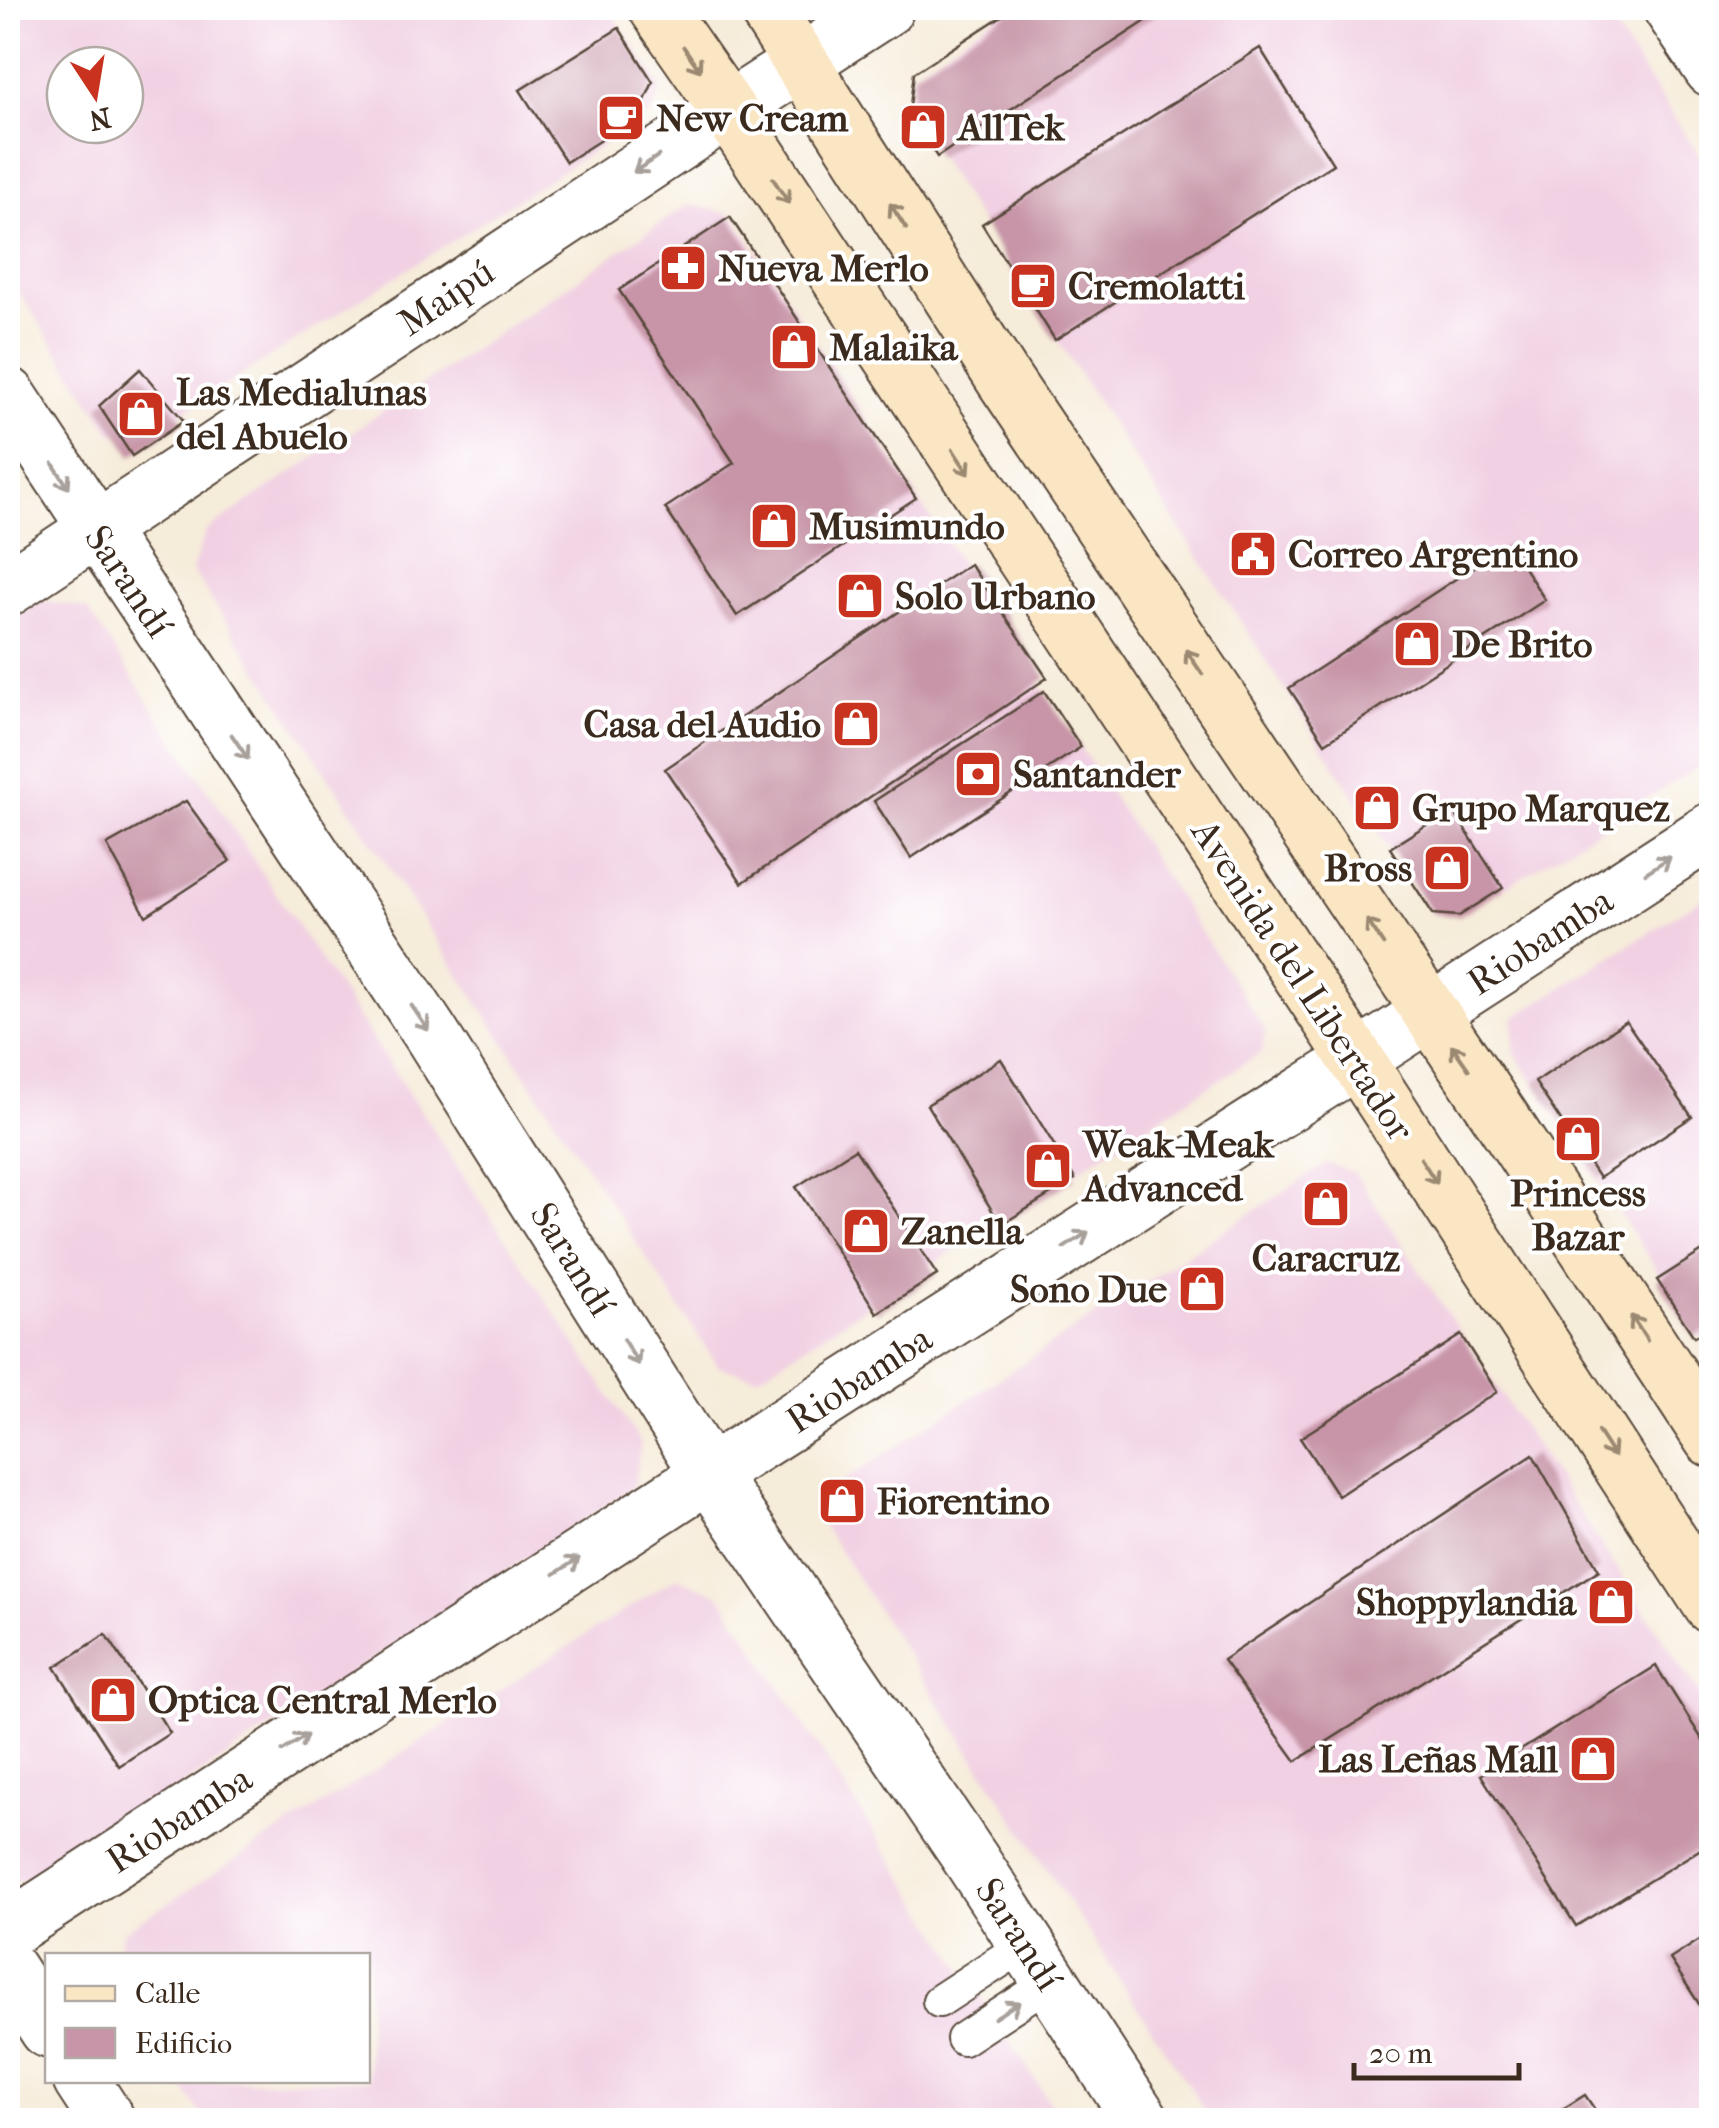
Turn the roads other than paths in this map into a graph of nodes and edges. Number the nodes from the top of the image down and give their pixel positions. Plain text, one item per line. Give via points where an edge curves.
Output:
1 (657, 8) edge
2 (766, 8) edge
3 (886, 8) edge
4 (1671, 8) edge
5 (801, 62) junction
6 (1712, 69) edge
7 (728, 110) junction
8 (8, 395) edge
9 (96, 530) junction
10 (8, 588) edge
11 (1712, 830) edge
12 (1429, 1013) junction
13 (1357, 1060) junction
14 (1712, 1439) edge
15 (709, 1474) junction
16 (1712, 1606) edge
17 (8, 1930) edge
18 (1038, 1963) junction
19 (8, 1969) edge
20 (939, 2001) dead end
21 (45, 2025) edge
22 (963, 2039) dead end
23 (82, 2083) edge
24 (107, 2120) edge
25 (1141, 2120) edge

1 -> 7 main road, Avenida del Libertador
2 - 5 main road
3 - 5 street, Maipú
4 - 6 street
5 - 7 street, Maipú
12 -> 5 main road via 1005,381
7 -> 9 street, Maipú
7 -> 13 main road, Avenida del Libertador
8 -> 9 street, Sarandí
9 - 10 street, Maipú
9 -> 15 street, Sarandí via 431,1034
12 -> 11 street, Riobamba
12 - 13 street, Riobamba
14 -> 12 main road
15 -> 13 street, Riobamba
13 -> 16 main road, Avenida del Libertador
17 -> 15 street, Riobamba
15 - 18 street, Sarandí
18 - 20 lane
22 -> 18 lane
18 - 25 street, Sarandí
19 - 21 street
23 - 24 street

